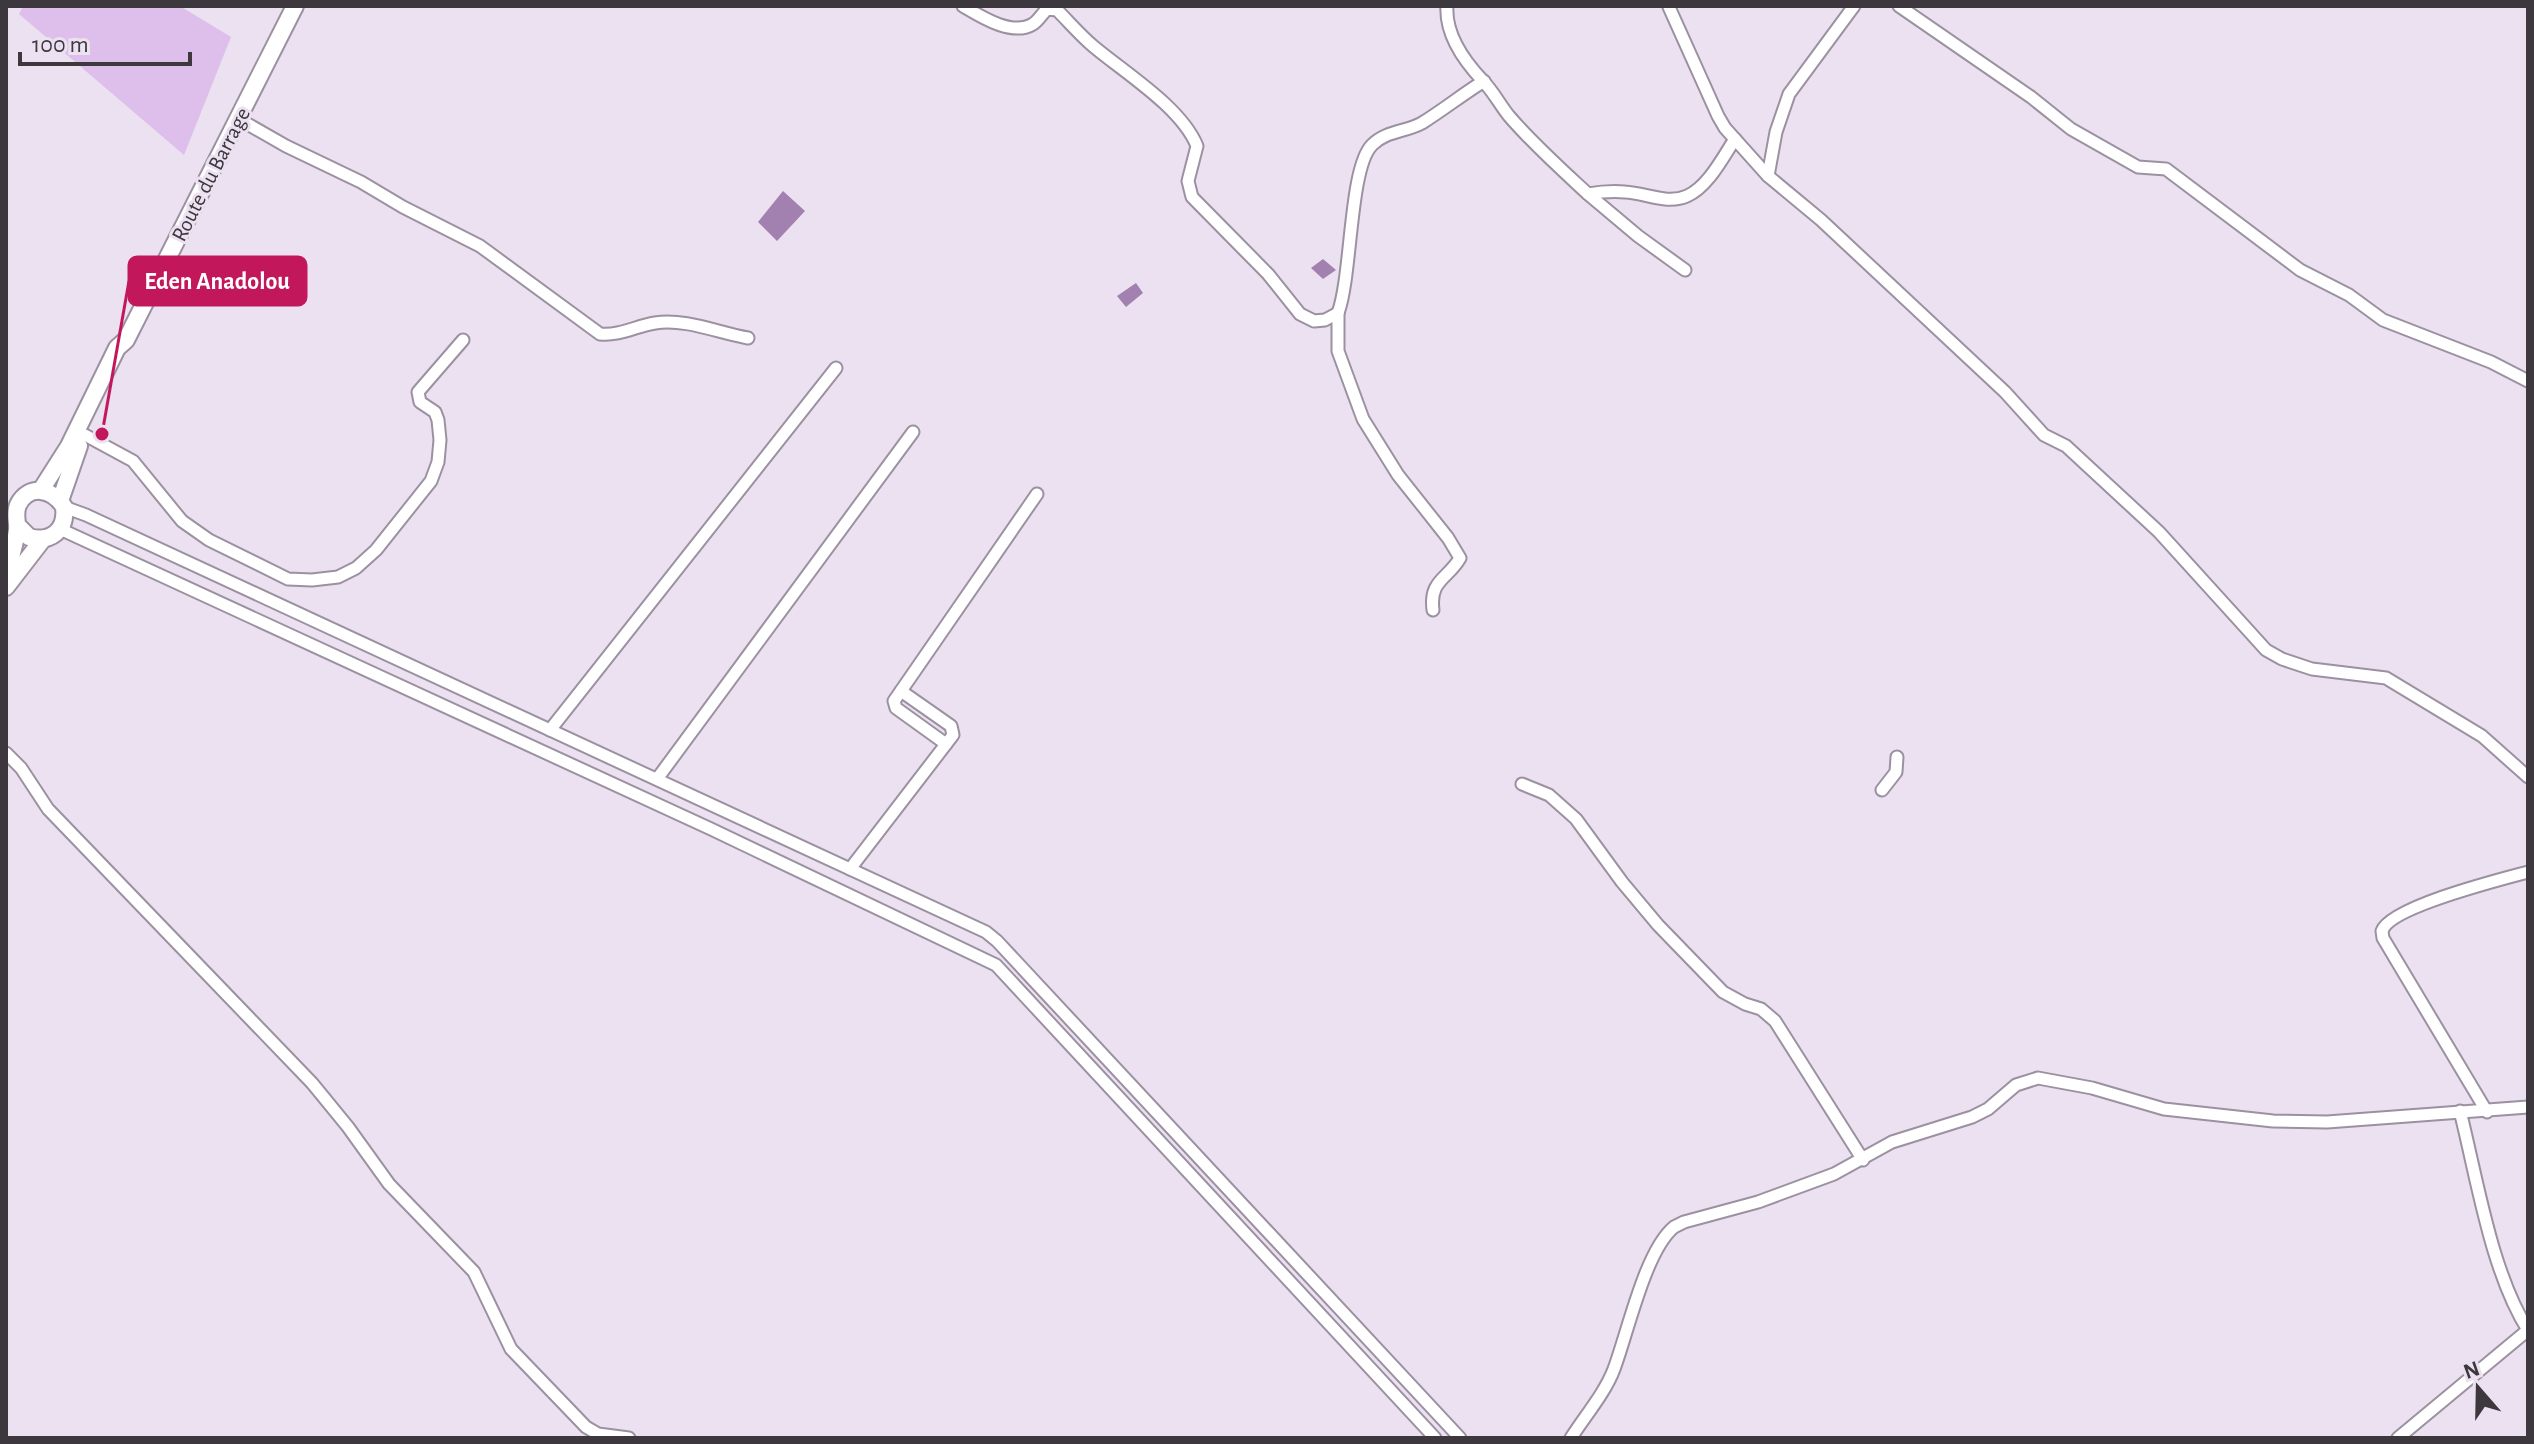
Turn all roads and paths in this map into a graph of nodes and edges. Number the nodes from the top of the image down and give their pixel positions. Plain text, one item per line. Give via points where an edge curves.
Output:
1 (295, 6) edge
2 (963, 6) edge
3 (1447, 6) edge
4 (1854, 6) edge
5 (1899, 6) edge
6 (1669, 7) edge
7 (1484, 81) junction
8 (237, 118) junction
9 (1735, 139) junction
10 (1768, 176) junction
11 (1588, 194) junction
12 (1685, 270) dead end
13 (1338, 313) junction
14 (748, 338) dead end
15 (463, 340) dead end
16 (125, 341) junction
17 (836, 368) dead end
18 (2528, 381) edge
19 (913, 432) dead end
20 (85, 435) junction
21 (41, 490) junction
22 (1037, 494) dead end
23 (62, 504) junction
24 (18, 526) junction
25 (60, 529) junction
26 (43, 539) junction
27 (6, 575) edge
28 (6, 587) edge
29 (1433, 610) dead end
30 (901, 691) junction
31 (550, 730) junction
32 (946, 744) junction
33 (6, 753) edge
34 (1897, 757) dead end
35 (2528, 777) edge
36 (657, 779) junction
37 (1522, 784) dead end
38 (1882, 790) dead end
39 (850, 869) junction
40 (2528, 872) edge
41 (2528, 1107) edge
42 (2460, 1111) junction
43 (2487, 1112) junction
44 (1863, 1160) junction
45 (2528, 1330) edge
46 (629, 1438) edge
47 (1435, 1438) edge
48 (1460, 1438) edge
49 (1571, 1438) edge
50 (2398, 1438) edge

1 - 8 main road, Route du Barrage
2 - 13 street via 1018,28 1033,24 1047,9 1057,10 1186,126 1197,146 1188,181 1192,197 1300,314 1314,321
3 - 7 street via 1452,37
4 - 10 street via 1789,94
5 - 18 street via 2071,129 2138,167 2166,169 2300,270 2383,320
6 - 9 street via 1718,116
7 - 11 street via 1529,138
7 - 13 street via 1424,122 1384,136 1368,149
8 - 14 street via 480,246 600,334 657,322
8 - 16 main road, Route du Barrage
9 - 10 street
9 - 11 street via 1689,196
10 - 35 street via 2005,392 2044,435 2066,446 2159,532 2271,655 2312,669 2386,678 2482,736
11 - 12 street
13 - 29 street via 1338,351 1363,419 1460,558 1435,587
15 - 20 street via 418,392 420,402 438,420 438,462 431,481 376,550 338,577 288,579 209,540 182,521 133,461
16 - 20 main road, Route du Barrage via 123,357
16 - 21 main road, Route du Barrage
17 - 31 street
19 - 36 street
20 - 23 main road, Route du Barrage via 66,477
21 - 23 main road
21 - 24 main road, Route du Barrage via 19,503
22 - 30 street
23 - 25 main road, Route du Barrage
23 - 31 street
24 - 26 main road via 29,537
24 - 27 main road, Route du Barrage
25 - 26 main road
25 - 47 street via 996,965
26 - 28 main road
30 - 32 street via 896,708
30 - 32 street via 951,726 953,735
31 - 36 street
32 - 39 street
33 - 46 street via 48,809 312,1083 389,1184 474,1272 511,1349 586,1427
34 - 38 street via 1896,772
36 - 39 street
37 - 44 street via 1549,795 1576,819 1658,925 1723,992 1775,1021
39 - 48 street via 997,941
40 - 43 street via 2418,906 2388,921 2382,931
41 - 43 street
42 - 43 street
42 - 44 street via 2327,1122 2260,1120 2164,1109 2038,1078 2016,1085 1972,1117 1892,1142
42 - 45 street via 2501,1275
44 - 49 street via 1771,1198 1684,1222 1665,1235 1613,1372
45 - 50 street

